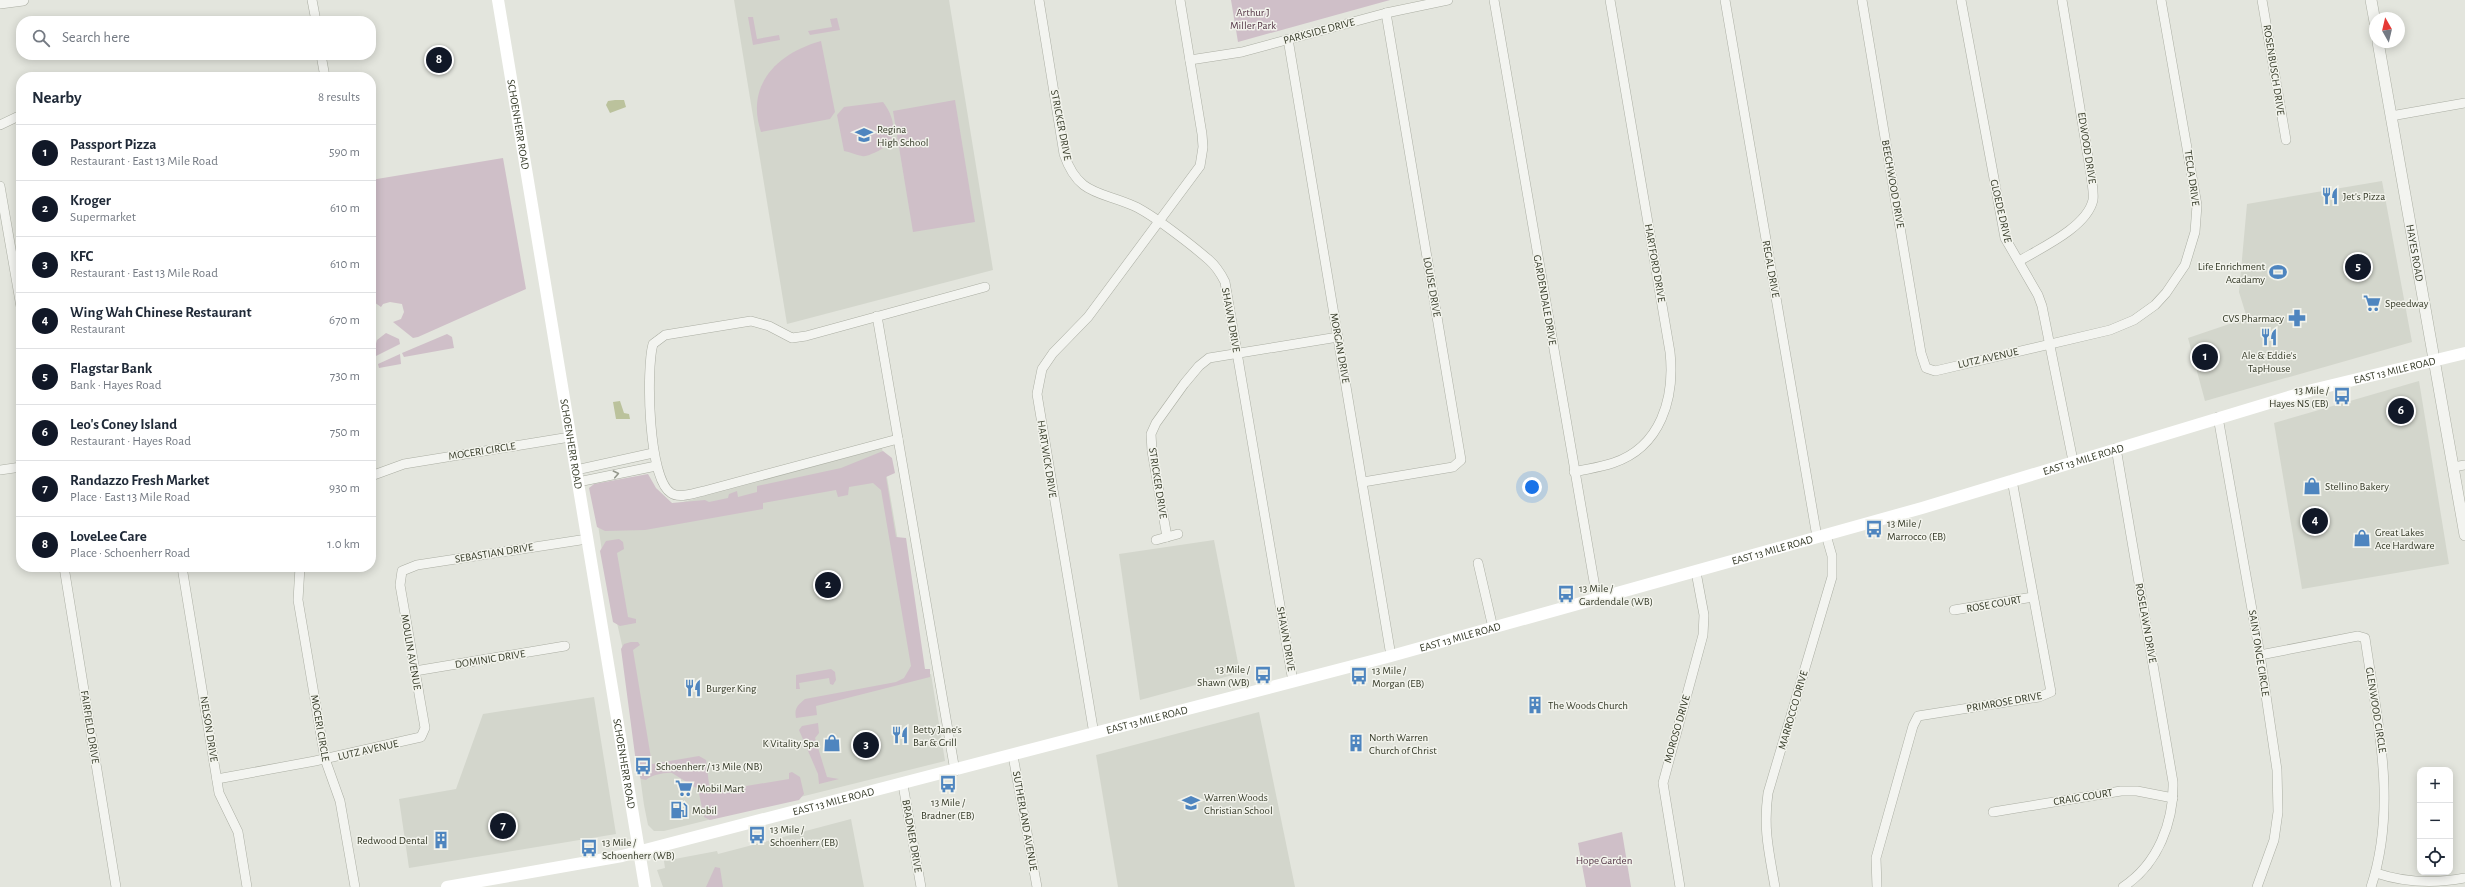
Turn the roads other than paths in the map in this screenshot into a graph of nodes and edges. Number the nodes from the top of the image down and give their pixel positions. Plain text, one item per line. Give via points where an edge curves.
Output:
1 (23, 0) edge
2 (312, 0) edge
3 (498, 0) edge
4 (1039, 0) edge
5 (1180, 0) edge
6 (1448, 0) edge
7 (1494, 0) edge
8 (1610, 0) edge
9 (1726, 0) edge
10 (1862, 0) edge
11 (1961, 0) edge
12 (2062, 0) edge
13 (2161, 0) edge
14 (2262, 0) edge
15 (2371, 0) edge
16 (0, 4) edge
17 (2373, 12) edge
18 (1386, 13) junction
19 (315, 16) edge
20 (1288, 39) junction
21 (2379, 48) edge
22 (323, 60) edge
23 (1190, 60) junction
24 (324, 72) edge
25 (2465, 103) edge
26 (2391, 116) junction
27 (16, 117) edge
28 (0, 125) edge
29 (2286, 140) dead end
30 (0, 186) edge
31 (1158, 222) junction
32 (2020, 261) junction
33 (16, 278) edge
34 (985, 287) dead end
35 (877, 316) junction
36 (1338, 337) junction
37 (2050, 343) junction
38 (1237, 353) junction
39 (2465, 353) edge
40 (2434, 359) junction
41 (1926, 368) joint
42 (2218, 417) junction
43 (570, 437) junction
44 (898, 439) junction
45 (2116, 448) junction
46 (654, 453) junction
47 (2073, 461) junction
48 (2465, 465) edge
49 (656, 466) junction
50 (2453, 467) junction
51 (16, 468) edge
52 (0, 470) edge
53 (576, 470) junction
54 (1574, 472) junction
55 (376, 474) edge
56 (2012, 480) junction
57 (578, 482) junction
58 (1363, 482) junction
59 (1178, 534) dead end
60 (2465, 535) edge
61 (1822, 536) junction
62 (1167, 537) junction
63 (586, 539) junction
64 (1156, 540) dead end
65 (1478, 563) dead end
66 (402, 571) joint
67 (65, 572) edge
68 (183, 572) edge
69 (300, 572) edge
70 (1696, 572) junction
71 (2033, 597) junction
72 (1597, 599) junction
73 (1954, 610) dead end
74 (1494, 628) junction
75 (565, 646) dead end
76 (2260, 655) junction
77 (1392, 656) junction
78 (415, 671) junction
79 (1293, 682) junction
80 (423, 734) joint
81 (1094, 734) junction
82 (1013, 756) junction
83 (324, 759) junction
84 (955, 771) junction
85 (217, 779) junction
86 (903, 785) junction
87 (2173, 798) junction
88 (1994, 812) dead end
89 (638, 852) junction
90 (2376, 873) junction
91 (2465, 878) edge
92 (116, 887) edge
93 (247, 887) edge
94 (355, 887) edge
95 (447, 887) edge
96 (644, 887) edge
97 (921, 887) edge
98 (1037, 887) edge
99 (1680, 887) edge
100 (1775, 887) edge
101 (1877, 887) edge
102 (2123, 887) edge
103 (2257, 887) edge
104 (2371, 887) edge

1 - 16 street
2 - 19 street
3 - 43 main road, SCHOENHERR ROAD
4 - 31 street, STRICKER DRIVE via 1066,161 1076,177 1095,193 1136,206
5 - 23 street
6 - 18 street, PARKSIDE DRIVE
7 - 54 street, GARDENDALE DRIVE
8 - 54 street, HARTFORD DRIVE via 1670,352 1672,377 1668,405 1663,417 1642,445 1613,463
9 - 61 street, REGAL DRIVE
10 - 41 street, BEECHWOOD DRIVE
11 - 32 street, GLOEDE DRIVE via 1999,214 2005,238
12 - 32 street, EDWOOD DRIVE via 2092,175 2093,200 2085,216 2076,225
13 - 37 street, TECLA DRIVE via 2195,187 2196,219 2190,254 2166,293 2155,305 2134,320 2110,330
14 - 29 street, ROSENBUSCH DRIVE
15 - 17 street
18 - 20 street, PARKSIDE DRIVE
18 - 58 street, LOUISE DRIVE via 1461,460 1453,467
20 - 23 street, PARKSIDE DRIVE via 1242,52
20 - 36 street, MORGAN DRIVE
21 - 26 street, HAYES ROAD
22 - 24 street
23 - 31 street via 1202,134 1202,157 1200,166
25 - 26 street
26 - 40 street, HAYES ROAD
27 - 28 street
30 - 33 street
31 - 38 street, SHAWN DRIVE via 1209,260 1220,272
31 - 81 street, HARTWICK DRIVE via 1088,317 1053,353 1042,369 1038,387 1040,420
32 - 37 street, GLOEDE DRIVE via 2038,294
34 - 35 street
35 - 44 street
35 - 46 street via 792,338 769,326 751,321 665,335 658,339 653,344 650,354 649,370
36 - 38 street, STRICKER DRIVE
36 - 58 street, MORGAN DRIVE
37 - 41 street, LUTZ AVENUE via 1942,370 1930,371
37 - 47 street, GLOEDE DRIVE
38 - 62 street, STRICKER DRIVE via 1210,358 1199,366 1165,409 1151,434
38 - 79 street, SHAWN DRIVE
39 - 40 main road, EAST 13 MILE ROAD
40 - 42 main road, EAST 13 MILE ROAD via 2338,382
40 - 50 street, HAYES ROAD
42 - 45 main road, EAST 13 MILE ROAD
42 - 76 street, SAINT ONGE CIRCLE
43 - 53 main road, SCHOENHERR ROAD
43 - 55 street, MOCERI CIRCLE via 404,464
44 - 49 street via 678,496 671,494 663,486
44 - 84 street
45 - 47 main road, EAST 13 MILE ROAD
45 - 87 street, ROSELAWN DRIVE via 2173,782
46 - 49 street
46 - 53 street
47 - 56 main road, EAST 13 MILE ROAD
48 - 50 street
57 -> 49 street
50 - 60 street, HAYES ROAD
51 - 52 street
53 - 57 main road, SCHOENHERR ROAD
54 - 72 street, GARDENDALE DRIVE
56 - 61 main road, EAST 13 MILE ROAD
56 - 71 street, PRIMROSE DRIVE
57 - 63 main road, SCHOENHERR ROAD
58 - 77 street, MORGAN DRIVE
59 - 62 street
61 - 70 main road, EAST 13 MILE ROAD
61 - 100 street, MARROCCO DRIVE via 1832,556 1832,577 1768,793 1765,833
62 - 64 street
63 - 66 street, SEBASTIAN DRIVE via 417,565
63 - 89 main road, SCHOENHERR ROAD
65 - 74 street
66 - 78 street, MOULIN AVENUE via 399,580
67 - 92 street, FAIRFIELD DRIVE
68 - 85 street, NELSON DRIVE
69 - 83 street, MOCERI CIRCLE via 298,600
70 - 72 main road, EAST 13 MILE ROAD
70 - 99 street, MOROSO DRIVE via 1704,615 1703,635 1663,783
71 - 73 street, ROSE COURT
71 - 101 street, PRIMROSE DRIVE via 2051,692 2039,697 1918,716 1876,858
72 - 74 main road, EAST 13 MILE ROAD
74 - 77 main road, EAST 13 MILE ROAD
75 - 78 street, DOMINIC DRIVE
76 - 90 street, GLENWOOD CIRCLE via 2358,636 2365,638 2382,740 2386,786
76 - 103 street, SAINT ONGE CIRCLE via 2279,794 2274,840
77 - 79 main road, EAST 13 MILE ROAD
78 - 80 street, MOULIN AVENUE
79 - 81 main road, EAST 13 MILE ROAD
80 - 83 street, LUTZ AVENUE via 417,739
81 - 82 main road, EAST 13 MILE ROAD
82 - 84 main road, EAST 13 MILE ROAD
82 - 98 street, SUTHERLAND AVENUE
83 - 85 street, LUTZ AVENUE
83 - 94 street, MOCERI CIRCLE via 340,801
84 - 86 main road, EAST 13 MILE ROAD
85 - 93 street, NELSON DRIVE via 221,799 238,832
86 - 89 main road, EAST 13 MILE ROAD
86 - 97 street, BRADNER DRIVE
87 - 88 street, CRAIG COURT via 2137,791 2121,791
87 - 102 street, ROSELAWN DRIVE via 2166,833 2159,847 2137,875
89 - 95 main road, EAST 13 MILE ROAD
89 - 96 main road, SCHOENHERR ROAD
90 - 91 street via 2419,882
90 - 104 street, GLENWOOD CIRCLE

